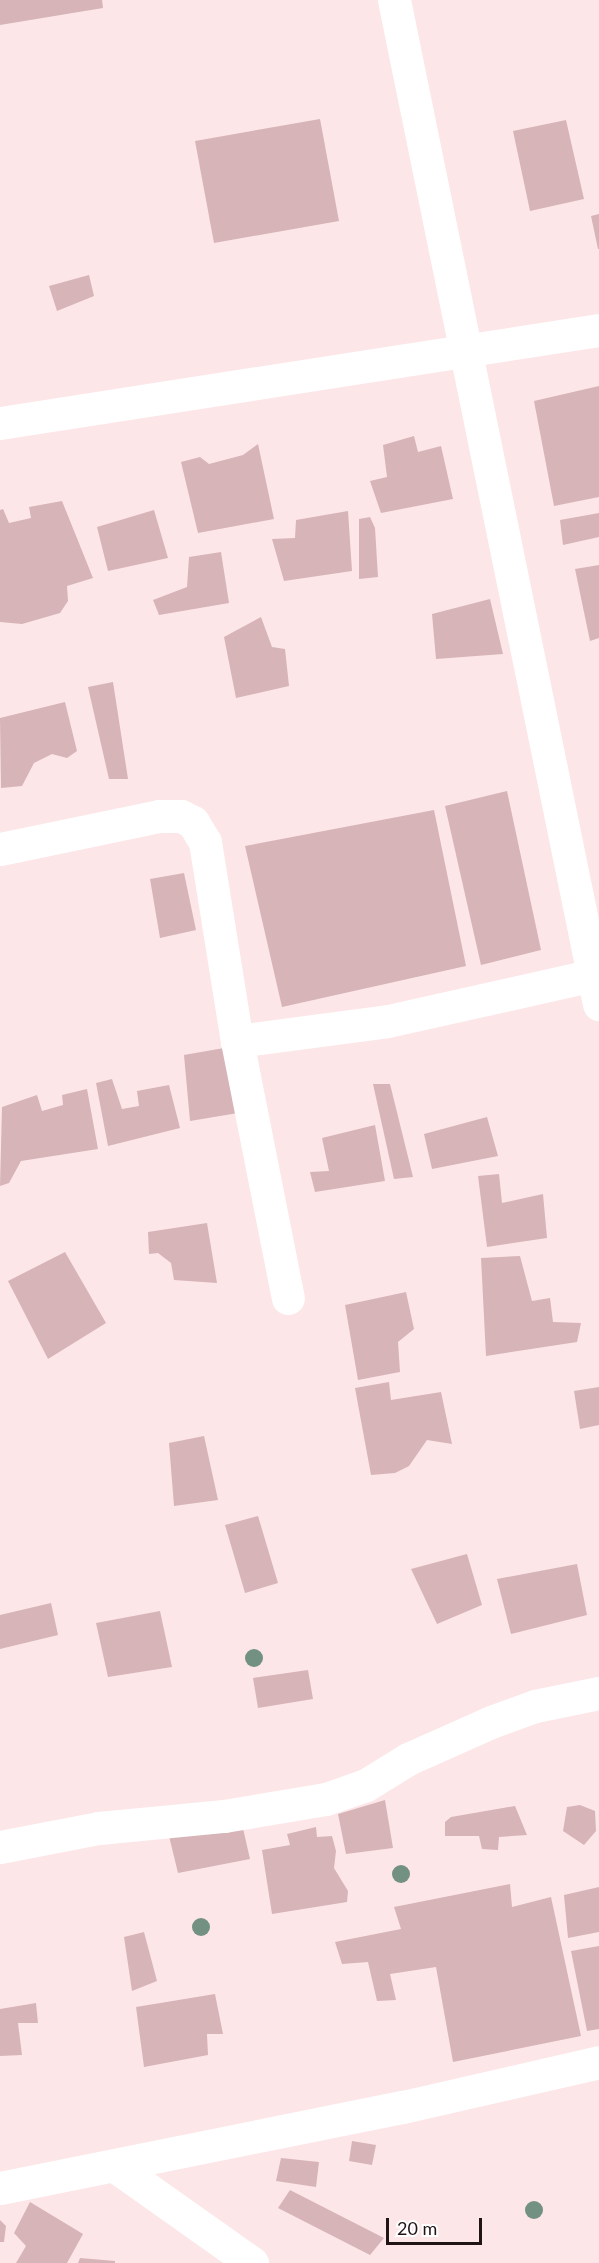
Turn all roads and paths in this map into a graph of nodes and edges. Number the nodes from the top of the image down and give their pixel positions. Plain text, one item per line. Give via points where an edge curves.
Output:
1 (394, 0) edge
2 (599, 330) edge
3 (466, 354) junction
4 (0, 423) edge
5 (0, 849) edge
6 (597, 984) edge
7 (237, 1041) junction
8 (288, 1298) dead end
9 (599, 1693) edge
10 (0, 1847) edge
11 (599, 2062) edge
12 (115, 2166) junction
13 (0, 2188) edge
14 (252, 2263) edge

1 - 3 street
2 - 3 street
3 - 4 street
3 - 6 street
5 - 7 street via 159,816 181,816 193,822 205,842
6 - 7 street via 388,1021
7 - 8 street
9 - 10 street via 535,1706 491,1722 408,1759 366,1785 327,1799 234,1815 99,1828
11 - 12 street
12 - 13 street
12 - 14 street

